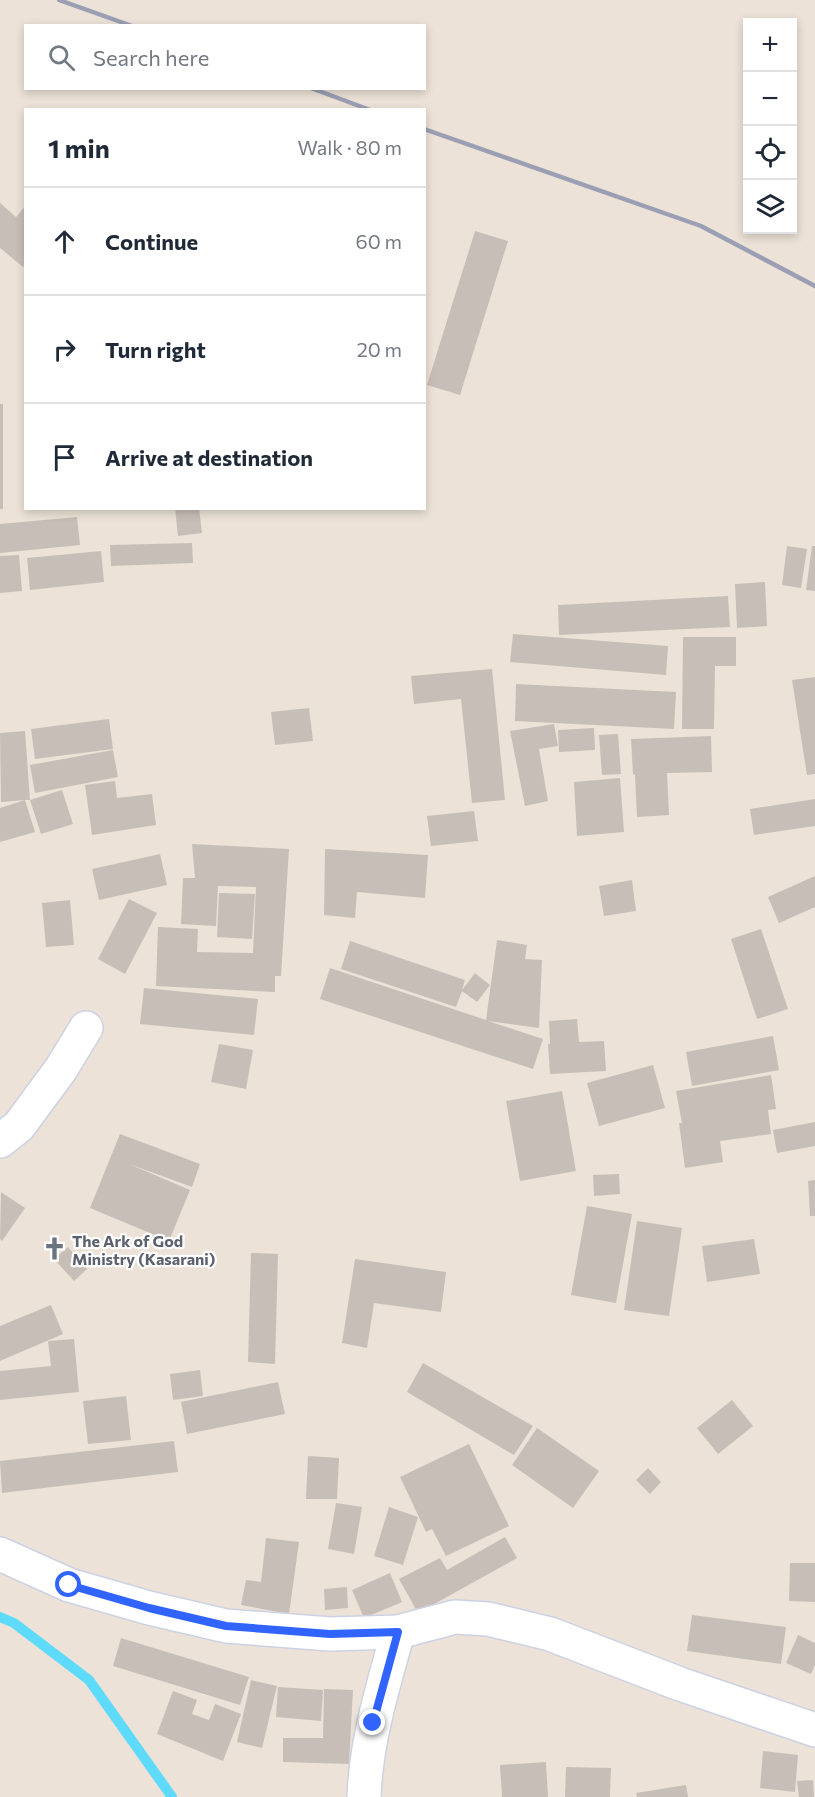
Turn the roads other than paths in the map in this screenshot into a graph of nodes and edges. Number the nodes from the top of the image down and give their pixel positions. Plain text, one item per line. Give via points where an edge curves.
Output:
1 (86, 1028) dead end
2 (0, 1142) edge
3 (0, 1554) edge
4 (398, 1632) junction
5 (815, 1730) edge
6 (364, 1797) edge

1 - 2 street via 19,1126
3 - 4 street via 69,1585 226,1626 330,1634
4 - 5 street via 455,1617 488,1619 550,1634
4 - 6 street via 373,1723

